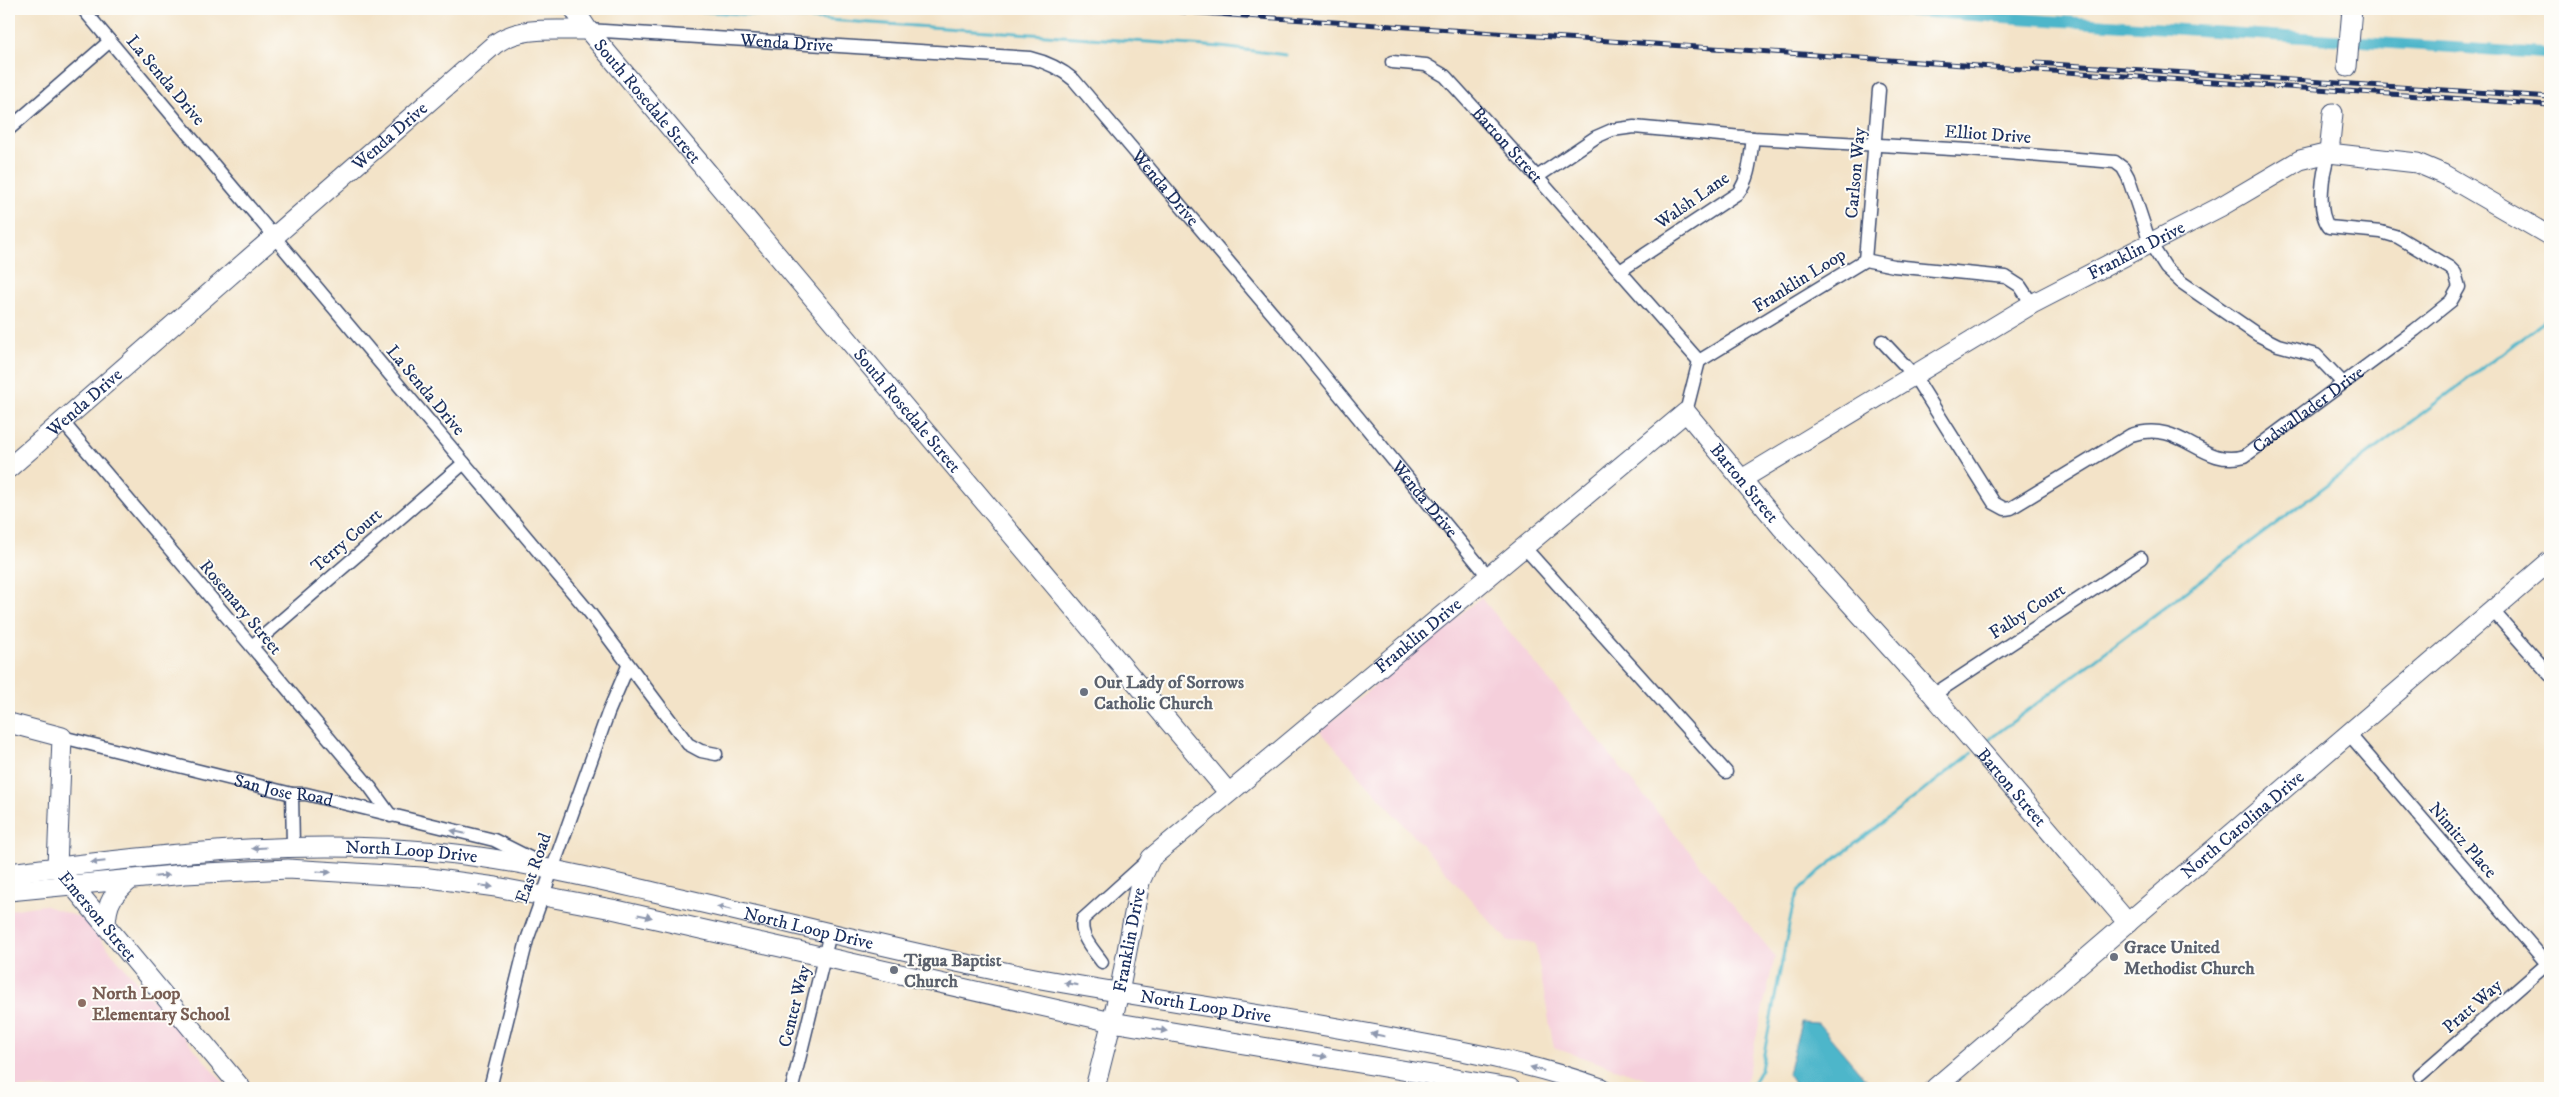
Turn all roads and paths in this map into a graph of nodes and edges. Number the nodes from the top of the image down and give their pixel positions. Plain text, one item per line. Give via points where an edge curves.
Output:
1 (83, 9) edge
2 (574, 9) edge
3 (2352, 9) edge
4 (588, 30) junction
5 (110, 41) junction
6 (2348, 60) dead end
7 (1392, 62) dead end
8 (1879, 90) dead end
9 (2333, 112) dead end
10 (9, 129) edge
11 (1753, 138) junction
12 (1875, 144) junction
13 (2329, 153) junction
14 (1538, 177) junction
15 (274, 236) junction
16 (2550, 236) edge
17 (2150, 243) junction
18 (1865, 260) junction
19 (1620, 271) junction
20 (2032, 304) junction
21 (1882, 341) dead end
22 (1699, 361) junction
23 (1913, 374) junction
24 (2343, 383) junction
25 (1686, 412) junction
26 (62, 421) junction
27 (464, 462) junction
28 (9, 468) edge
29 (1742, 479) junction
30 (1524, 546) junction
31 (2141, 558) dead end
32 (2550, 561) edge
33 (1488, 576) junction
34 (2493, 611) junction
35 (252, 646) junction
36 (628, 666) junction
37 (2550, 675) edge
38 (1933, 695) junction
39 (9, 723) edge
40 (2349, 734) junction
41 (62, 737) junction
42 (716, 754) dead end
43 (1726, 772) dead end
44 (1228, 792) junction
45 (292, 794) junction
46 (391, 816) junction
47 (293, 846) junction
48 (1151, 858) junction
49 (56, 867) junction
50 (552, 869) junction
51 (9, 873) edge
52 (131, 879) junction
53 (73, 884) junction
54 (9, 891) edge
55 (541, 897) junction
56 (2128, 923) junction
57 (106, 925) junction
58 (830, 933) junction
59 (823, 958) junction
60 (1102, 962) dead end
61 (2549, 966) edge
62 (1119, 993) junction
63 (1112, 1022) junction
64 (2420, 1075) dead end
65 (1590, 1086) edge
66 (241, 1088) edge
67 (490, 1088) edge
68 (792, 1088) edge
69 (1095, 1088) edge
70 (1510, 1088) edge
71 (1935, 1088) edge

1 - 5 street, La Senda Drive
2 - 4 street, South Rosedale Street
3 - 6 street
4 - 15 street, Wenda Drive via 521,31 507,35
4 - 33 street, Wenda Drive via 1030,58 1060,68 1080,87 1287,332
4 - 44 street, South Rosedale Street
5 - 10 street
5 - 15 street, La Senda Drive
7 - 14 street, Barton Street via 1426,65 1446,76
8 - 12 street, Carlson Way
9 - 13 street, Cadwallader Drive
11 - 12 street, Elliot Drive
11 - 14 street, Elliot Drive via 1624,128 1596,137
11 - 19 street, Walsh Lane via 1749,172 1738,193
12 - 17 street, Elliot Drive via 2115,162 2128,177
12 - 18 street, Carlson Way
13 - 16 street, Franklin Drive via 2417,163 2443,174
13 - 17 street, Franklin Drive via 2300,160
13 - 24 street, Cadwallader Drive via 2324,166 2322,203 2322,215 2329,227 2382,232 2398,237 2450,268 2459,287 2451,301
14 - 19 street, Barton Street
15 - 26 street, Wenda Drive
15 - 27 street, La Senda Drive
17 - 20 street, Franklin Drive
17 - 24 street, Elliot Drive via 2166,268 2181,282 2258,335 2278,345 2316,354
18 - 20 street, Franklin Loop via 2006,277 2020,286
18 - 22 street, Franklin Loop
19 - 22 street, Barton Street
20 - 23 street, Franklin Drive
21 - 23 street, Cadwallader Drive
22 - 25 street
23 - 24 street, Cadwallader Drive via 1994,503 2005,509 2131,435 2142,432 2154,430 2173,435 2220,458 2245,456
23 - 29 street, Franklin Drive
25 - 29 street, Barton Street
25 - 30 street, Franklin Drive
26 - 28 street, Wenda Drive
26 - 35 street, Rosemary Street
27 - 35 street, Terry Court
27 - 36 street, La Senda Drive via 596,620
29 - 38 street, Barton Street
30 - 33 street, Franklin Drive
30 - 43 street
31 - 38 street, Falby Court
32 - 34 street, North Carolina Drive
33 - 44 street, Franklin Drive
34 - 37 street
34 - 40 street, North Carolina Drive
35 - 46 street, Rosemary Street
36 - 42 street, La Senda Drive via 691,746
36 - 50 street, East Road
38 - 56 street, Barton Street
39 - 41 street, San Jose Road
40 - 56 street, North Carolina Drive
40 - 61 street, Nimitz Place
41 - 45 street, San Jose Road
41 - 49 street, Emerson Street
44 - 48 street, Franklin Drive
45 - 46 street, San Jose Road via 306,794
45 - 47 street
50 -> 46 street, San Jose Road via 494,840
47 -> 49 street, North Loop Drive via 201,851
47 - 50 street, North Loop Drive via 441,852
48 - 60 street, Franklin Drive via 1083,919 1085,938
48 - 62 street, Franklin Drive via 1140,882
49 - 51 street, North Loop Drive
49 - 53 street, Emerson Street
50 - 55 street, East Road
58 -> 50 street, North Loop Drive
52 - 53 street, North Loop Drive
52 -> 55 street, North Loop Drive via 288,870 422,877
52 - 57 street via 112,895 106,910
53 - 54 street, North Loop Drive
53 - 57 street, Emerson Street
55 -> 59 street, North Loop Drive via 622,911
55 - 67 street, East Road
56 - 71 street, North Carolina Drive
57 - 66 street, Emerson Street
58 - 59 street, Center Way
62 -> 58 street, North Loop Drive via 1014,974
59 - 63 street, North Loop Drive
59 - 68 street, Center Way
61 - 64 street, Pratt Way
62 - 63 street, Franklin Drive
65 -> 62 street, North Loop Drive via 1511,1062 1388,1037
63 - 69 street, Franklin Drive
63 -> 70 street, North Loop Drive

